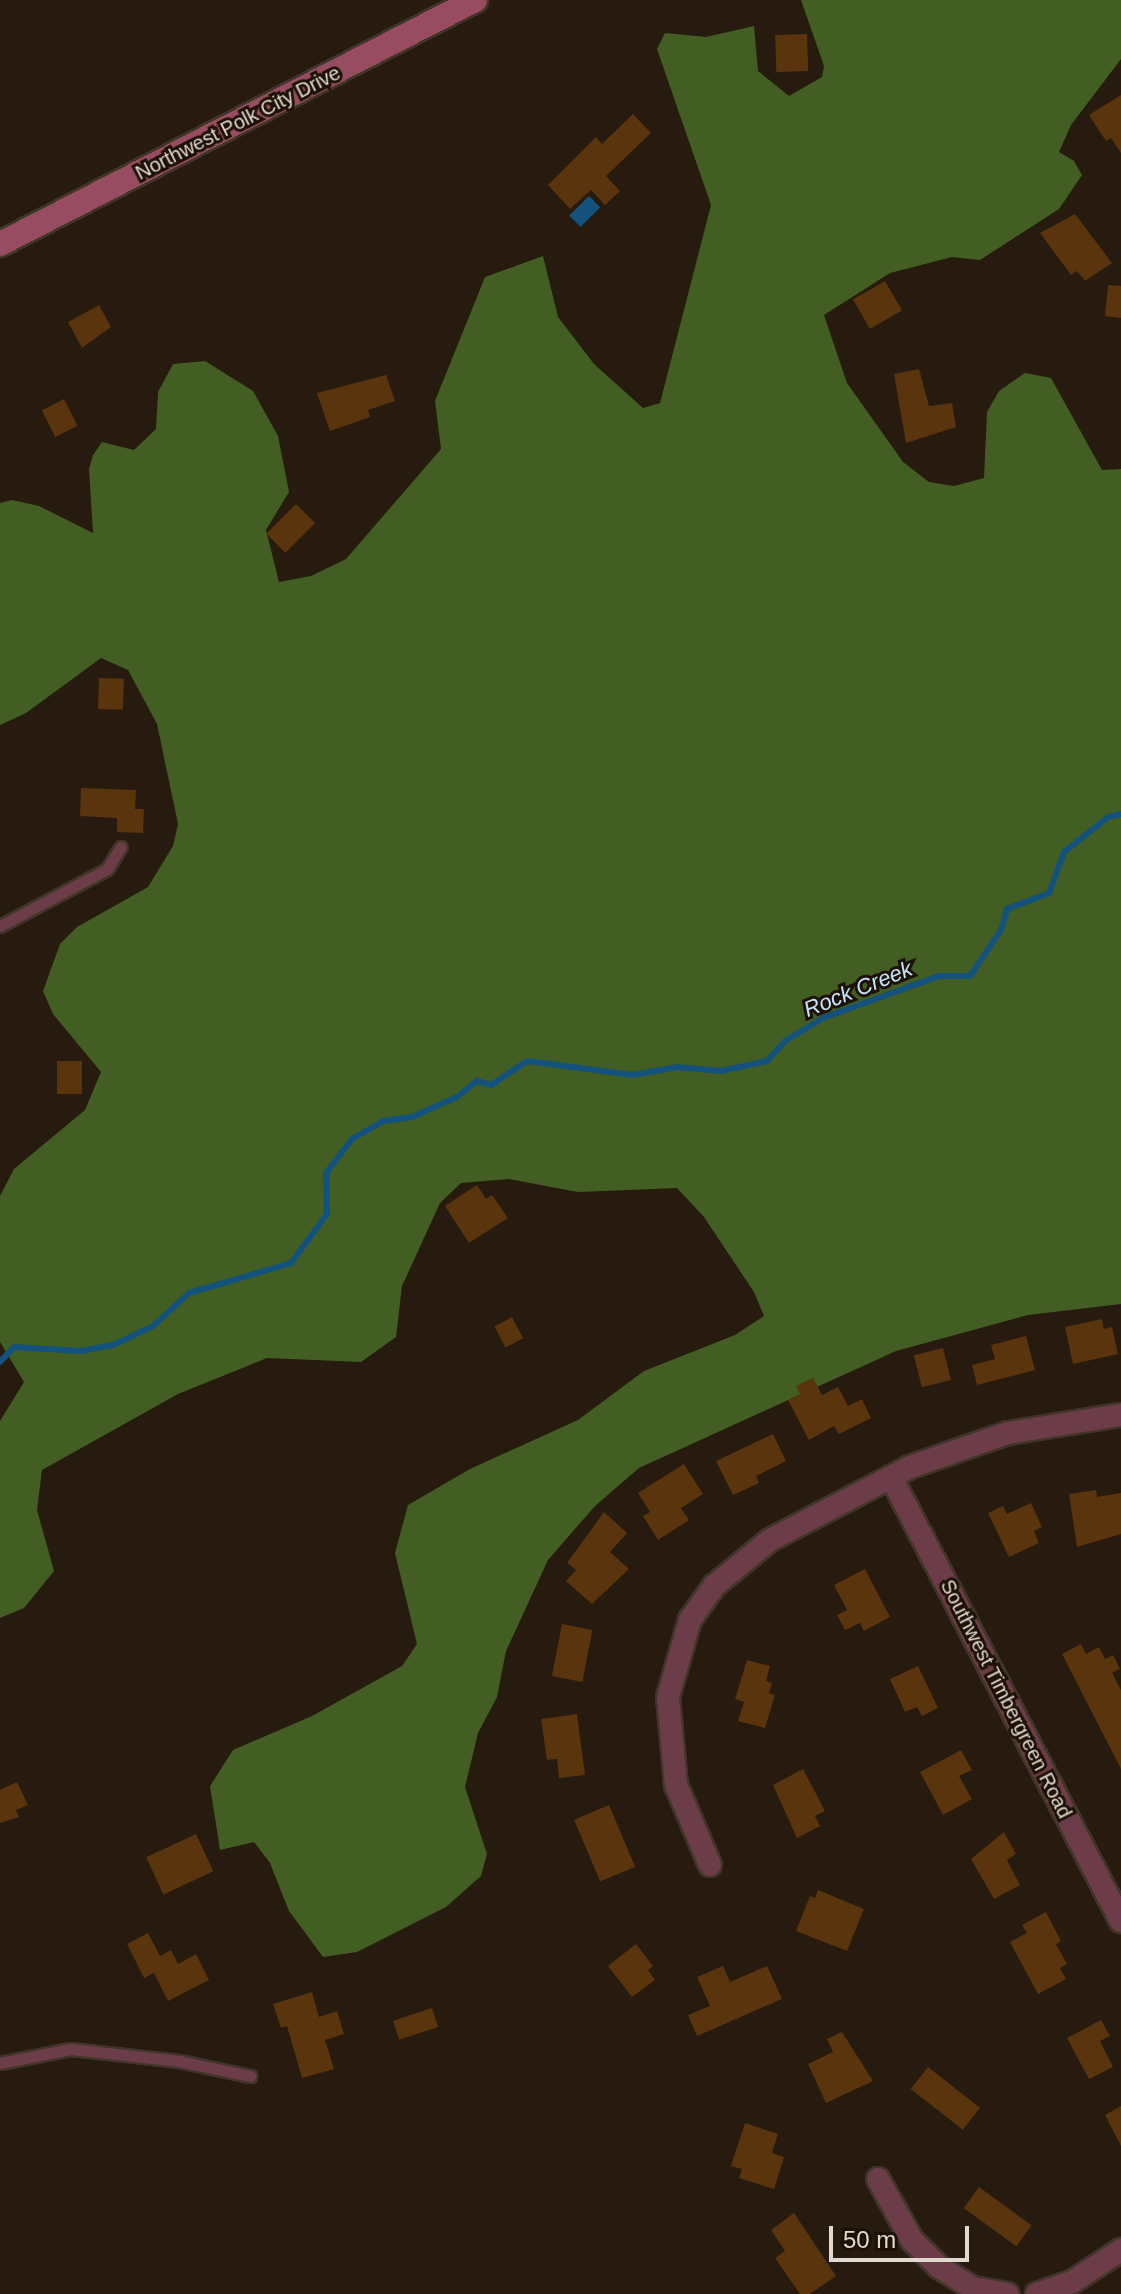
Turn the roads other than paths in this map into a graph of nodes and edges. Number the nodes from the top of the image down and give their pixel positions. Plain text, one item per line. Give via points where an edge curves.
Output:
1 (475, 0) edge
2 (0, 244) edge
3 (121, 847) dead end
4 (0, 926) edge
5 (1121, 1415) edge
6 (891, 1477) junction
7 (710, 1865) dead end
8 (1121, 1921) edge
9 (0, 2063) edge
10 (250, 2076) dead end
11 (878, 2179) dead end
12 (1121, 2250) edge
13 (1007, 2294) edge
14 (1037, 2294) edge

1 - 2 street, Northwest Polk City Drive
3 - 4 lane via 107,869
5 - 6 street via 1008,1433
6 - 7 street via 760,1547 714,1586 690,1620 668,1697 669,1738 689,1823
6 - 8 street, Southwest Timbergreen Road
9 - 10 lane via 71,2049 179,2061
11 - 13 street via 912,2240 939,2267 973,2288
12 - 14 street via 1072,2282

